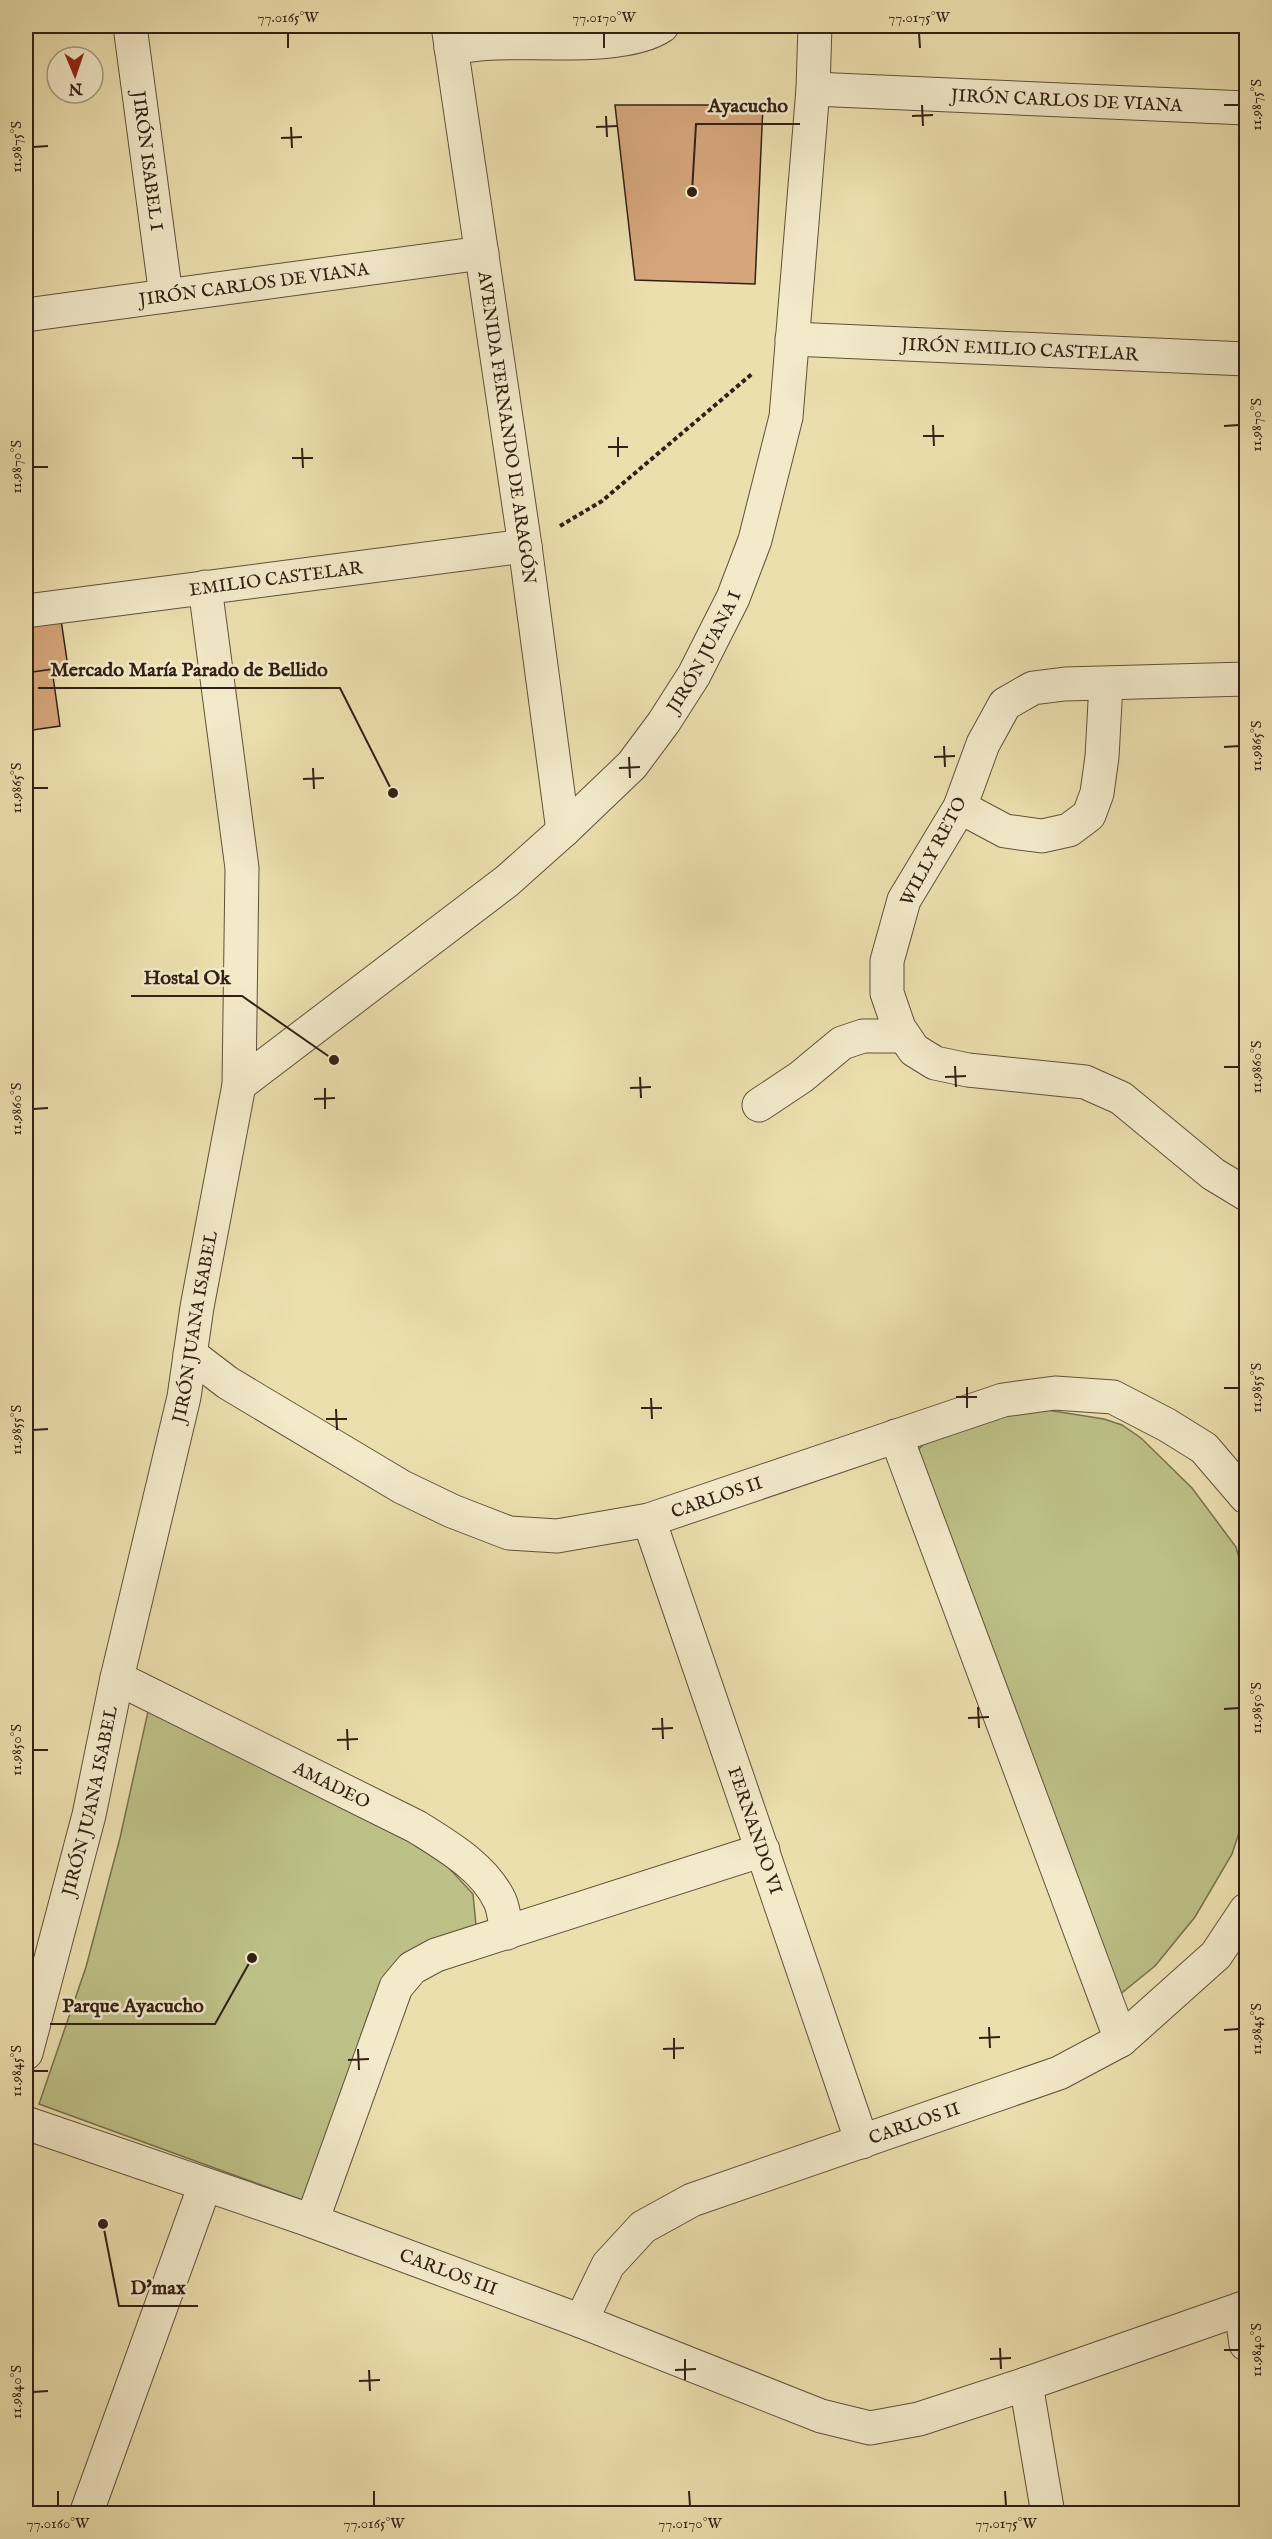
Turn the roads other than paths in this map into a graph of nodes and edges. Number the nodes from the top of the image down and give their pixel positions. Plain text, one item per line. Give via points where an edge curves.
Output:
1 (130, 26) edge
2 (662, 26) edge
3 (815, 26) edge
4 (449, 37) edge
5 (813, 89) junction
6 (1246, 108) edge
7 (482, 254) junction
8 (166, 296) junction
9 (26, 315) edge
10 (792, 339) junction
11 (1246, 359) edge
12 (525, 546) junction
13 (205, 587) junction
14 (26, 611) edge
15 (1246, 679) edge
16 (1106, 684) junction
17 (960, 807) junction
18 (563, 831) junction
19 (904, 1036) junction
20 (239, 1085) junction
21 (759, 1105) dead end
22 (1246, 1194) edge
23 (190, 1354) junction
24 (896, 1436) junction
25 (1246, 1497) edge
26 (649, 1520) junction
27 (117, 1678) junction
28 (763, 1850) junction
29 (1246, 1910) edge
30 (507, 1933) junction
31 (1121, 2040) junction
32 (26, 2053) edge
33 (26, 2123) edge
34 (862, 2142) junction
35 (205, 2185) junction
36 (312, 2221) junction
37 (1244, 2308) edge
38 (581, 2321) junction
39 (1246, 2344) edge
40 (1026, 2384) junction
41 (86, 2514) edge
42 (1048, 2514) edge

1 - 8 street, JIRÓN ISABEL I
2 - 4 street via 652,33 611,40 493,43
3 - 5 street, JIRÓN JUANA I
4 - 7 street, AVENIDA FERNANDO DE ARAGÓN
5 - 6 street, JIRÓN CARLOS DE VIANA
5 - 10 street, JIRÓN JUANA I
7 - 8 street, JIRÓN CARLOS DE VIANA
7 - 12 street, AVENIDA FERNANDO DE ARAGÓN
8 - 9 street, JIRÓN CARLOS DE VIANA
10 - 11 street, JIRÓN EMILIO CASTELAR
10 - 18 street, JIRÓN JUANA I via 786,417 755,540 733,598 694,675 664,723 632,765
12 - 13 street, EMILIO CASTELAR
12 - 18 street, AVENIDA FERNANDO DE ARAGÓN
13 - 14 street, EMILIO CASTELAR
13 - 20 street, JIRÓN JUANA ISABEL via 242,868
15 - 16 street, WILLY RETO
16 - 17 street, WILLY RETO via 1033,688 1005,704 983,744
16 - 17 street via 1101,766 1089,815 1069,830 1042,836 1005,831
17 - 19 street, WILLY RETO via 904,900 887,961 886,993
18 - 20 street, JIRÓN JUANA I via 498,888
19 - 21 street via 863,1036 842,1043
19 - 22 street, WILLY RETO via 914,1050 935,1063 968,1071 1085,1082 1121,1098 1213,1174
20 - 23 street, JIRÓN JUANA ISABEL
23 - 26 street, CARLOS II via 228,1383 402,1487 509,1533 557,1536
23 - 27 street, JIRÓN JUANA ISABEL via 184,1397
24 - 25 street, CARLOS II via 1003,1400 1055,1393 1113,1397 1204,1448
24 - 26 street, CARLOS II
24 - 31 street
26 - 28 street, FERNANDO VI
27 - 30 street, AMADEO via 448,1846 478,1871 500,1901
27 - 32 street, JIRÓN JUANA ISABEL via 89,1815
28 - 30 street
28 - 34 street, FERNANDO VI
29 - 31 street, CARLOS II via 1216,1955
30 - 36 street via 436,1955 412,1968 396,1987
31 - 34 street, CARLOS II via 1059,2073
33 - 35 street, CARLOS III
34 - 38 street, CARLOS II via 692,2200 643,2227 608,2265
35 - 36 street, CARLOS III
35 - 41 street
36 - 38 street, CARLOS III
37 - 39 street
37 - 40 street
38 - 40 street, CARLOS III via 821,2416 870,2428 919,2419
40 - 42 street

